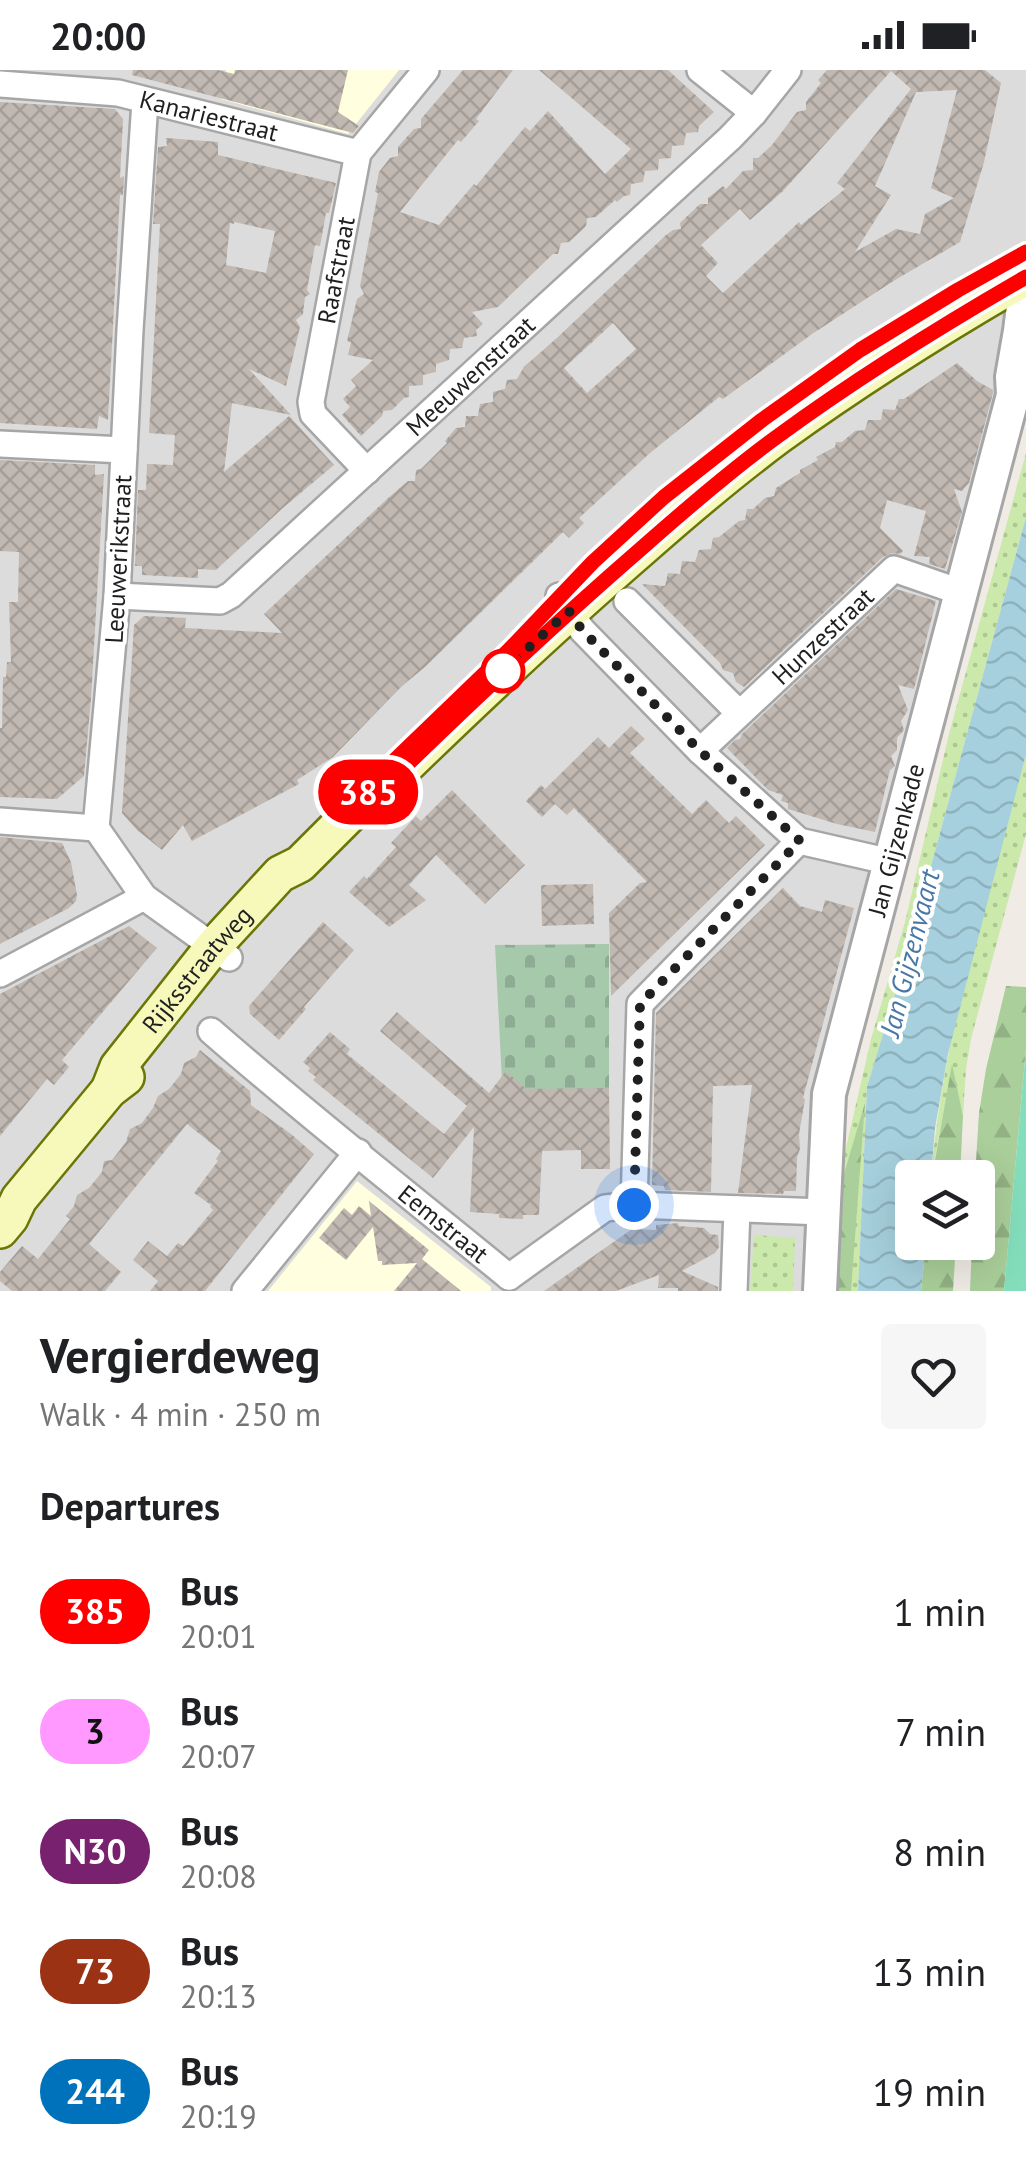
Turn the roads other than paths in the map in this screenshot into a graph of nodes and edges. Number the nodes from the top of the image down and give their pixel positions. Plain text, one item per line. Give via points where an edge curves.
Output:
1 (426, 70) edge
2 (700, 70) edge
3 (788, 70) edge
4 (0, 84) edge
5 (144, 101) junction
6 (754, 114) junction
7 (358, 153) junction
8 (1026, 252) edge
9 (1026, 280) edge
10 (1020, 385) edge
11 (0, 444) edge
12 (124, 450) junction
13 (366, 471) junction
14 (960, 592) junction
15 (118, 596) junction
16 (627, 601) dead end
17 (564, 603) junction
18 (738, 713) junction
19 (700, 751) junction
20 (0, 820) edge
21 (96, 828) junction
22 (800, 841) junction
23 (892, 862) junction
24 (144, 897) junction
25 (221, 952) junction
26 (0, 974) edge
27 (211, 1031) dead end
28 (358, 1152) junction
29 (634, 1205) junction
30 (10, 1206) edge
31 (737, 1209) junction
32 (824, 1212) junction
33 (0, 1230) edge
34 (508, 1284) edge
35 (246, 1291) edge
36 (734, 1291) edge
37 (820, 1291) edge

1 - 7 street, Raafstraat
2 - 6 street
3 - 6 street, Meeuwenstraat
4 - 5 street, Kanariestraat via 118,92
5 - 7 street, Kanariestraat
5 - 12 street, Leeuwerikstraat
6 - 13 street, Meeuwenstraat
7 - 13 street, Raafstraat via 310,402 313,414
8 - 17 main road, Rijksstraatweg via 860,350 762,420 664,497
9 - 10 street, Jan Gijzenkade via 1012,377
9 - 17 main road, Rijksstraatweg via 873,370 775,438
10 - 14 street, Jan Gijzenkade
11 - 12 street
12 - 15 street, Leeuwerikstraat
13 - 15 street, Meeuwenstraat via 220,601
14 - 18 street, Hunzestraat via 894,569
14 - 23 street, Jan Gijzenkade
15 - 21 street, Leeuwerikstraat
16 - 18 street
17 - 19 street via 582,630
17 - 25 main road, Rijksstraatweg via 516,659 300,864 290,885
18 - 19 street, Hunzestraat
19 - 22 street
20 - 21 street
21 - 24 street
22 - 23 street
22 - 29 street via 640,1004
23 - 32 street, Jan Gijzenkade via 828,1094
24 - 25 street
24 - 26 street
25 - 30 main road, Rijksstraatweg via 128,1076
27 - 28 street, Eemstraat
28 - 34 street, Eemstraat
28 - 35 street
29 - 31 street, Eemstraat
29 - 34 street, Eemstraat via 605,1208
30 - 33 main road, Rijksstraatweg
31 - 32 street, Eemstraat
31 - 36 street
32 - 37 street, Jan Gijzenkade

